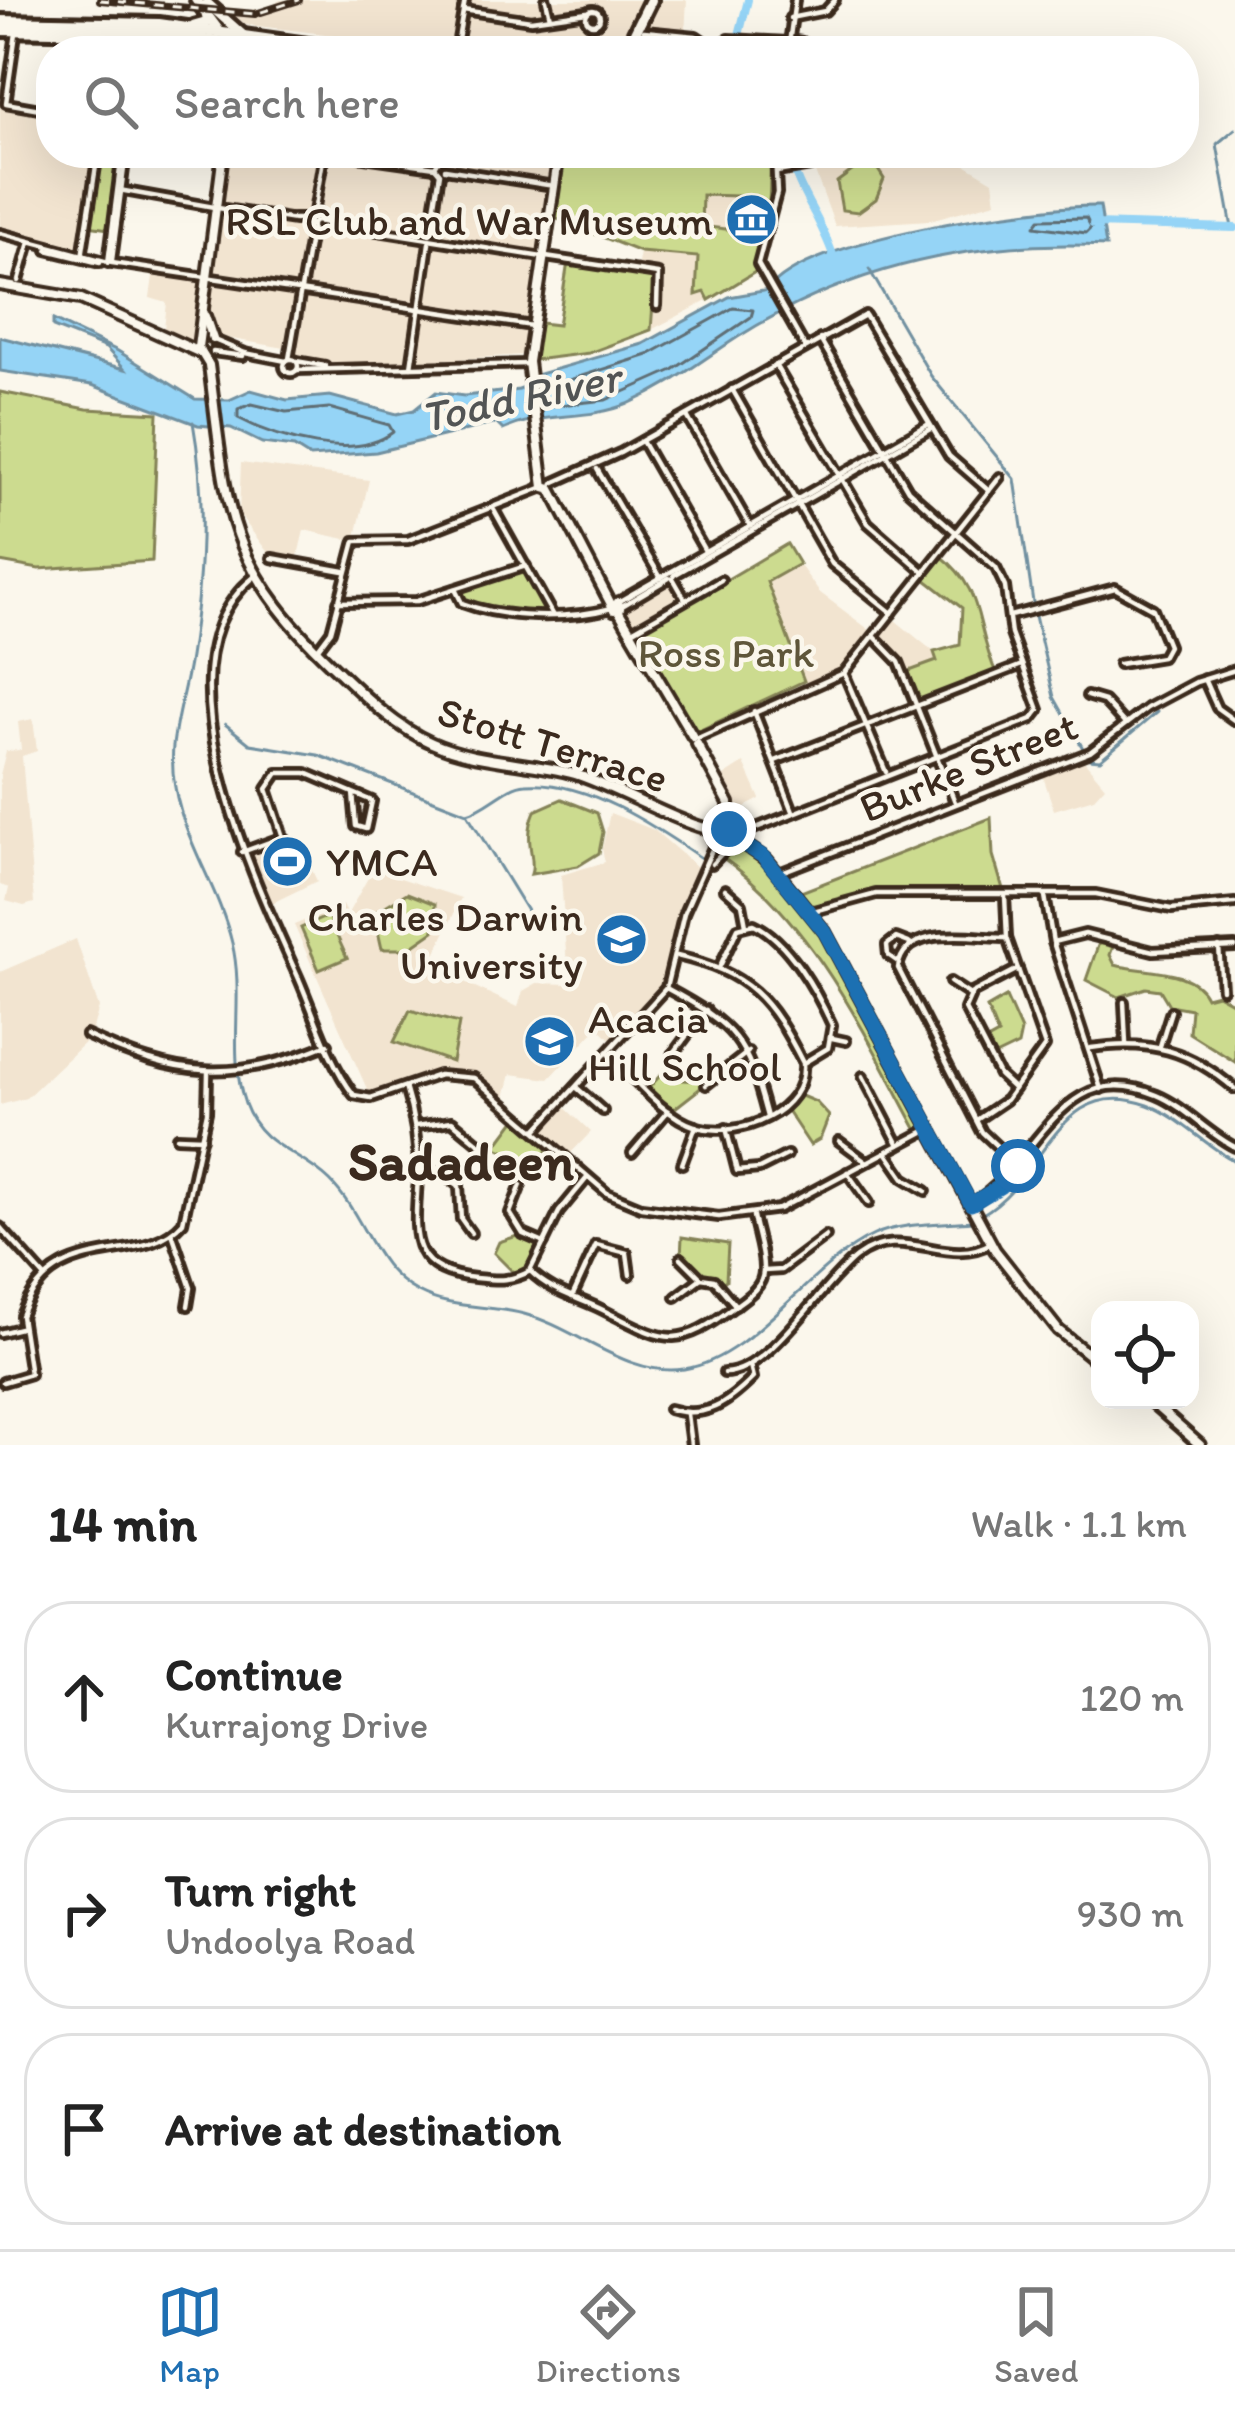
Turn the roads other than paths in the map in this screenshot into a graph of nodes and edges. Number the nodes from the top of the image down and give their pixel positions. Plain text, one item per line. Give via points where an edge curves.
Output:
1 (465, 0) edge
2 (546, 0) edge
3 (595, 0) edge
4 (654, 0) edge
5 (795, 0) edge
6 (832, 0) edge
7 (203, 2) edge
8 (463, 10) junction
9 (588, 12) junction
10 (599, 14) junction
11 (550, 17) junction
12 (572, 17) junction
13 (790, 18) junction
14 (0, 21) edge
15 (589, 23) junction
16 (61, 24) junction
17 (165, 24) junction
18 (0, 30) edge
19 (642, 30) junction
20 (16, 33) junction
21 (112, 33) junction
22 (113, 36) edge
23 (113, 36) edge
24 (152, 36) edge
25 (204, 36) edge
26 (225, 36) edge
27 (248, 36) edge
28 (458, 36) edge
29 (638, 36) edge
30 (693, 36) edge
31 (788, 36) edge
32 (3, 78) edge
33 (36, 108) edge
34 (99, 168) edge
35 (123, 168) edge
36 (222, 168) edge
37 (320, 168) edge
38 (441, 168) joint
39 (558, 168) edge
40 (777, 168) edge
41 (799, 168) edge
42 (777, 172) junction
43 (555, 186) junction
44 (120, 192) junction
45 (216, 207) junction
46 (311, 222) junction
47 (0, 235) edge
48 (429, 238) junction
49 (30, 243) junction
50 (82, 256) junction
51 (544, 257) junction
52 (109, 262) junction
53 (206, 277) junction
54 (19, 281) dead end
55 (0, 285) edge
56 (301, 292) junction
57 (204, 297) junction
58 (657, 306) dead end
59 (418, 309) junction
60 (534, 326) junction
61 (213, 339) junction
62 (820, 339) junction
63 (173, 342) junction
64 (199, 342) junction
65 (806, 347) junction
66 (208, 353) junction
67 (290, 362) junction
68 (529, 364) junction
69 (775, 364) junction
70 (411, 366) junction
71 (297, 370) junction
72 (732, 389) junction
73 (687, 415) junction
74 (931, 426) junction
75 (642, 440) junction
76 (886, 452) junction
77 (595, 467) junction
78 (841, 477) junction
79 (1000, 478) dead end
80 (549, 485) junction
81 (989, 491) junction
82 (796, 503) junction
83 (494, 510) junction
84 (751, 529) junction
85 (956, 533) junction
86 (706, 554) junction
87 (272, 558) dead end
88 (526, 566) junction
89 (344, 572) junction
90 (924, 572) junction
91 (669, 576) junction
92 (254, 577) junction
93 (721, 580) dead end
94 (455, 589) junction
95 (338, 602) junction
96 (686, 602) junction
97 (616, 606) junction
98 (552, 614) junction
99 (892, 614) junction
100 (1008, 616) junction
101 (632, 631) junction
102 (875, 637) junction
103 (316, 651) junction
104 (1119, 664) dead end
105 (1022, 665) junction
106 (1235, 670) edge
107 (844, 673) junction
108 (1204, 679) junction
109 (1087, 696) dead end
110 (917, 706) junction
111 (754, 711) junction
112 (1235, 721) edge
113 (868, 725) junction
114 (1126, 725) junction
115 (696, 740) junction
116 (936, 755) junction
117 (775, 761) junction
118 (886, 774) junction
119 (353, 793) junction
120 (724, 795) junction
121 (955, 804) junction
122 (793, 811) junction
123 (678, 815) junction
124 (718, 831) junction
125 (746, 832) dead end
126 (730, 834) junction
127 (714, 844) junction
128 (727, 848) junction
129 (242, 852) junction
130 (771, 865) junction
131 (704, 873) junction
132 (778, 873) junction
133 (725, 889) dead end
134 (1005, 896) junction
135 (1046, 896) junction
136 (1235, 903) edge
137 (810, 912) junction
138 (746, 925) junction
139 (1006, 938) junction
140 (1053, 942) junction
141 (909, 944) junction
142 (1235, 946) edge
143 (1219, 947) junction
144 (677, 956) junction
145 (898, 962) junction
146 (720, 966) junction
147 (1018, 969) junction
148 (950, 982) dead end
149 (666, 988) junction
150 (1222, 989) dead end
151 (970, 995) junction
152 (1124, 1002) dead end
153 (706, 1010) junction
154 (1171, 1011) dead end
155 (86, 1035) dead end
156 (832, 1038) junction
157 (846, 1041) dead end
158 (1126, 1043) junction
159 (328, 1044) junction
160 (1160, 1046) junction
161 (1091, 1048) junction
162 (748, 1052) junction
163 (609, 1054) junction
164 (673, 1054) dead end
165 (803, 1063) junction
166 (208, 1072) junction
167 (863, 1076) dead end
168 (706, 1085) dead end
169 (404, 1086) junction
170 (576, 1087) junction
171 (1014, 1089) junction
172 (1101, 1089) junction
173 (1235, 1089) edge
174 (603, 1111) dead end
175 (668, 1111) junction
176 (766, 1117) junction
177 (976, 1120) junction
178 (416, 1126) junction
179 (696, 1126) junction
180 (726, 1128) junction
181 (931, 1128) junction
182 (536, 1130) junction
183 (178, 1137) dead end
184 (202, 1138) junction
185 (838, 1141) dead end
186 (899, 1145) junction
187 (1235, 1147) edge
188 (487, 1150) dead end
189 (886, 1152) junction
190 (632, 1153) dead end
191 (787, 1155) dead end
192 (866, 1161) junction
193 (682, 1164) dead end
194 (1018, 1166) junction
195 (418, 1172) junction
196 (847, 1172) junction
197 (587, 1178) junction
198 (521, 1185) dead end
199 (926, 1191) dead end
200 (868, 1203) dead end
201 (971, 1204) junction
202 (752, 1216) junction
203 (0, 1227) edge
204 (172, 1233) junction
205 (471, 1233) dead end
206 (826, 1236) dead end
207 (544, 1243) junction
208 (991, 1243) junction
209 (681, 1258) dead end
210 (530, 1271) junction
211 (764, 1271) junction
212 (630, 1274) dead end
213 (45, 1277) junction
214 (701, 1278) junction
215 (572, 1297) junction
216 (676, 1297) dead end
217 (188, 1306) dead end
218 (736, 1306) junction
219 (20, 1328) junction
220 (0, 1333) edge
221 (1091, 1357) edge
222 (750, 1365) junction
223 (724, 1373) dead end
224 (3, 1382) dead end
225 (669, 1408) dead end
226 (1159, 1409) edge
227 (687, 1414) junction
228 (691, 1445) edge
229 (1200, 1445) edge

1 - 8 street
2 - 11 street
3 - 9 street
3 - 10 street
4 - 19 highway
5 - 13 street
6 - 13 street via 827,10
7 - 17 main road via 206,25
7 - 26 main road
7 - 27 main road
8 - 11 street
8 - 28 street
9 - 10 street
9 - 12 street
9 - 15 street
10 - 15 street
11 - 12 street
12 - 15 street
13 - 31 street
14 - 16 highway
16 - 17 highway
16 - 21 street via 110,26
17 - 25 highway
18 - 20 highway
19 - 29 highway
19 - 30 street
20 - 21 highway
20 - 32 street
21 - 22 street
21 - 23 street
21 - 24 highway
32 - 33 street via 6,103
34 - 50 street
35 - 44 street
36 - 45 main road
37 - 46 street
38 - 43 street
38 - 48 street
39 - 43 main road
40 - 42 street
41 - 42 street
42 - 65 street via 758,264
43 - 51 main road
44 - 45 street
44 - 52 street
45 - 46 street
45 - 53 main road
46 - 48 street
46 - 56 street
47 - 49 street
48 - 51 street
48 - 59 street
49 - 50 street
49 - 52 street
49 - 54 street
50 - 52 street
51 - 58 street via 658,274
51 - 60 main road
52 - 53 street
53 - 56 street
53 - 57 main road
55 - 63 main road via 81,299
56 - 59 street
56 - 67 street
57 - 61 main road
57 - 64 main road
59 - 60 street
59 - 70 street
60 - 68 main road
61 - 64 main road
61 - 66 main road
61 - 67 street
62 - 65 street
62 - 74 street via 867,315
62 - 76 street
63 - 64 main road
63 - 66 main road
64 - 66 main road, Stott Terrace
65 - 69 street
66 - 67 street
66 - 92 main road, Stott Terrace via 226,508
67 - 70 street
67 - 71 street
67 - 71 street via 288,374
68 - 70 street
68 - 80 main road
69 - 72 street
69 - 78 street
70 - 71 street
72 - 73 street
72 - 82 street
73 - 75 street
73 - 84 street
74 - 76 street
74 - 81 street via 959,467
75 - 77 street
75 - 86 street
76 - 78 street
76 - 85 street via 919,504
77 - 80 street
77 - 91 street
78 - 82 street
78 - 90 street via 874,532
79 - 81 street
80 - 83 street
80 - 97 main road
81 - 85 street
82 - 84 street
82 - 99 street via 838,571
83 - 88 street
83 - 89 street via 408,540 356,541
84 - 86 street
85 - 90 street
85 - 100 street via 997,568
86 - 91 street
87 - 89 street
88 - 94 street
88 - 98 street
89 - 95 street
90 - 99 street
91 - 96 street
91 - 97 street
92 - 103 main road, Stott Terrace
92 - 129 street via 226,604 212,686 218,764
93 - 96 street
94 - 95 street via 417,601
94 - 98 street via 470,606
95 - 103 street
96 - 101 street
97 - 98 street
97 - 101 main road
99 - 102 street
100 - 104 street via 1106,586 1150,607 1168,654
100 - 105 street
101 - 115 main road
102 - 107 street
102 - 110 street via 898,662
103 - 123 main road, Stott Terrace via 396,722 433,743 570,773
105 - 110 street
105 - 116 street via 1037,713
106 - 108 street, Burke Street
107 - 111 street
107 - 113 street
108 - 112 street via 1216,709
108 - 114 street, Burke Street
109 - 114 street via 1104,701
110 - 113 street
110 - 116 street
111 - 115 street
111 - 117 street
113 - 117 street
113 - 118 street
114 - 121 street, Burke Street via 1090,752
115 - 120 main road
116 - 118 street
116 - 121 street
117 - 122 street
118 - 122 street
119 - 119 street via 375,803 365,833 356,826
119 - 129 street via 306,773 278,773 267,789 284,837
120 - 124 main road via 727,818
120 - 126 main road
121 - 132 street, Burke Street
122 - 125 street
123 - 124 main road, Stott Terrace
123 - 127 main road, Stott Terrace
124 - 126 main road, Stott Terrace
124 - 127 main road
126 - 128 main road
126 - 130 main road
127 - 128 main road
127 - 131 street
128 - 130 main road
128 - 131 street
129 - 159 street
130 - 132 main road
131 - 144 street via 684,913
132 - 137 main road
133 - 138 street via 742,904
134 - 135 street
134 - 137 street via 875,894
134 - 139 street
135 - 136 street via 1109,896 1171,909
135 - 140 street
137 - 181 main road
138 - 146 street via 730,937
138 - 156 street via 764,929 800,970 830,1019
139 - 141 street
139 - 147 street
140 - 143 street via 1085,934 1154,951
140 - 161 street
141 - 145 street
141 - 145 street via 896,938 887,945
142 - 143 street
143 - 150 street
144 - 146 street
144 - 149 street
145 - 177 street
146 - 165 street via 758,991
147 - 151 street
147 - 171 street via 1045,1046
148 - 151 street
149 - 153 street
149 - 163 street
151 - 171 street via 967,1017
152 - 158 street
153 - 162 street
153 - 164 street
154 - 160 street
155 - 166 street via 148,1064
156 - 157 street
156 - 165 street via 825,1053
158 - 160 street
158 - 161 street
159 - 166 street via 287,1062
159 - 169 street via 357,1097
160 - 173 street via 1200,1062
161 - 172 street
162 - 168 street
162 - 176 street
163 - 170 street
163 - 175 street
165 - 176 street via 799,1095
166 - 184 street
167 - 186 street
169 - 178 street
169 - 182 street via 440,1075 474,1078
170 - 174 street
170 - 182 street
171 - 177 street
172 - 187 street via 1159,1095
172 - 194 street via 1052,1115
175 - 179 street
175 - 190 street
176 - 180 street
177 - 194 street via 993,1148
178 - 188 street via 452,1120
178 - 195 street
179 - 180 street
179 - 193 street
180 - 191 street via 737,1171
181 - 186 street
181 - 201 main road
182 - 197 street
183 - 184 street
184 - 204 street via 187,1213
185 - 192 street
186 - 189 street
189 - 192 street
189 - 199 street via 904,1178
192 - 196 street
194 - 201 street
195 - 205 street via 441,1172 459,1186 460,1219
195 - 210 street via 413,1229 424,1256 465,1277 511,1280
196 - 200 street
196 - 202 street
197 - 202 street via 641,1207
197 - 207 street
198 - 207 street via 510,1213 523,1234
201 - 208 main road
202 - 211 street
203 - 213 street
204 - 213 street via 74,1258
204 - 217 street via 191,1288
206 - 211 street via 782,1270
207 - 210 street
208 - 221 main road via 1058,1330
208 - 222 street via 966,1254 903,1241 867,1250
209 - 214 street
210 - 215 street
211 - 218 street
212 - 215 street via 628,1254 596,1244
213 - 219 street
214 - 216 street
214 - 218 street via 714,1280
215 - 218 street via 666,1339 702,1331
219 - 220 street
219 - 224 street via 30,1374
222 - 223 street
222 - 227 street via 754,1378 733,1398
225 - 227 street
226 - 229 main road
227 - 228 street

